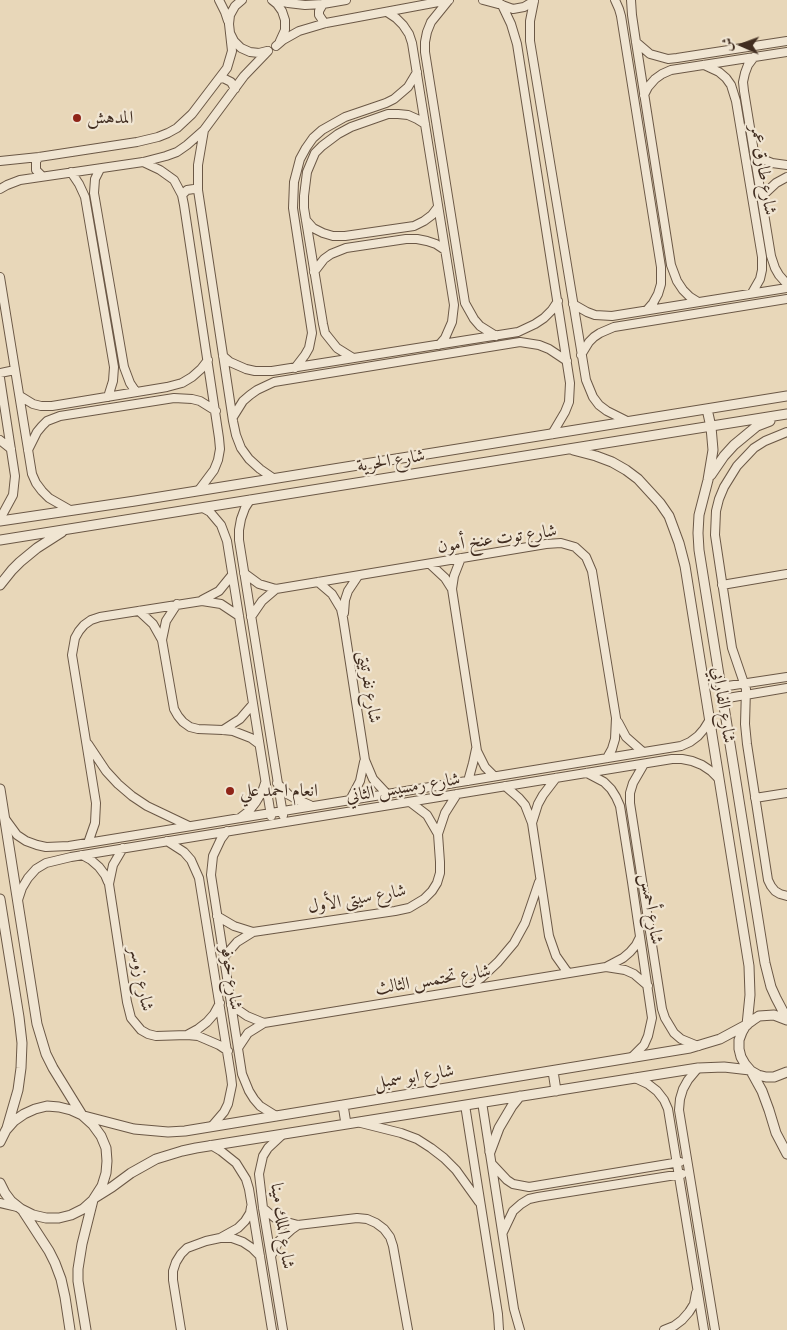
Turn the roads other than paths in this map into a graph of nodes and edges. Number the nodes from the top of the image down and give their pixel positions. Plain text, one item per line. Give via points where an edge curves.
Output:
1 (219, 0) edge
2 (242, 0) edge
3 (273, 0) edge
4 (346, 0) edge
5 (450, 0) edge
6 (483, 0) edge
7 (534, 0) edge
8 (615, 0) edge
9 (631, 0) edge
10 (499, 3) edge
11 (323, 4) junction
12 (387, 12) junction
13 (632, 15) junction
14 (620, 16) junction
15 (326, 23) junction
16 (229, 24) junction
17 (230, 33) junction
18 (787, 41) edge
19 (636, 42) junction
20 (276, 46) junction
21 (532, 48) junction
22 (268, 51) junction
23 (518, 51) junction
24 (425, 52) junction
25 (787, 52) edge
26 (414, 54) junction
27 (754, 57) junction
28 (677, 58) junction
29 (704, 65) junction
30 (679, 68) junction
31 (417, 72) junction
32 (219, 79) junction
33 (234, 89) junction
34 (744, 91) junction
35 (734, 93) junction
36 (644, 95) junction
37 (386, 103) junction
38 (388, 114) junction
39 (425, 124) junction
40 (204, 130) junction
41 (754, 153) junction
42 (39, 158) junction
43 (550, 158) junction
44 (0, 161) edge
45 (536, 161) junction
46 (143, 162) junction
47 (787, 165) edge
48 (656, 167) junction
49 (100, 169) junction
50 (645, 169) junction
51 (297, 170) junction
52 (71, 172) junction
53 (307, 172) junction
54 (42, 176) junction
55 (787, 177) edge
56 (446, 188) junction
57 (0, 189) edge
58 (198, 190) junction
59 (436, 190) junction
60 (182, 195) junction
61 (761, 197) junction
62 (438, 207) junction
63 (306, 220) junction
64 (404, 228) junction
65 (344, 236) junction
66 (406, 239) junction
67 (346, 248) junction
68 (445, 250) junction
69 (771, 256) junction
70 (762, 257) junction
71 (671, 265) junction
72 (661, 267) junction
73 (314, 272) junction
74 (0, 277) edge
75 (787, 284) edge
76 (787, 288) edge
77 (752, 293) junction
78 (787, 300) edge
79 (558, 301) junction
80 (698, 302) junction
81 (465, 304) junction
82 (573, 304) junction
83 (454, 305) junction
84 (647, 310) junction
85 (612, 316) junction
86 (322, 324) junction
87 (312, 325) junction
88 (614, 327) junction
89 (518, 332) junction
90 (496, 336) junction
91 (520, 342) junction
92 (439, 345) junction
93 (394, 352) junction
94 (581, 355) junction
95 (223, 356) junction
96 (353, 358) junction
97 (208, 360) junction
98 (567, 361) junction
99 (396, 362) junction
100 (295, 368) junction
101 (15, 370) junction
102 (272, 371) junction
103 (0, 373) edge
104 (0, 378) edge
105 (586, 380) junction
106 (274, 382) junction
107 (570, 383) junction
108 (172, 386) junction
109 (136, 392) junction
110 (1, 395) edge
111 (20, 396) junction
112 (787, 396) edge
113 (108, 397) junction
114 (174, 398) junction
115 (52, 406) junction
116 (707, 409) junction
117 (216, 411) junction
118 (784, 415) edge
119 (54, 418) junction
120 (233, 419) junction
121 (627, 421) junction
122 (218, 424) junction
123 (711, 426) junction
124 (787, 432) edge
125 (552, 434) junction
126 (0, 440) edge
127 (517, 440) junction
128 (11, 449) junction
129 (568, 449) junction
130 (28, 450) junction
131 (520, 457) junction
132 (31, 468) junction
133 (15, 469) junction
134 (294, 475) junction
135 (274, 478) junction
136 (708, 480) junction
137 (199, 490) junction
138 (297, 493) junction
139 (250, 500) junction
140 (135, 501) junction
141 (203, 508) junction
142 (70, 510) junction
143 (138, 518) junction
144 (0, 520) edge
145 (65, 530) junction
146 (0, 540) edge
147 (241, 555) junction
148 (229, 556) junction
149 (461, 558) junction
150 (430, 564) junction
151 (244, 573) junction
152 (702, 573) junction
153 (787, 574) edge
154 (232, 575) junction
155 (358, 576) junction
156 (686, 576) junction
157 (318, 582) junction
158 (722, 585) junction
159 (0, 586) edge
160 (276, 589) junction
161 (452, 589) junction
162 (202, 600) junction
163 (177, 604) junction
164 (138, 611) junction
165 (239, 616) junction
166 (251, 617) junction
167 (343, 618) junction
168 (162, 640) junction
169 (260, 671) junction
170 (248, 673) junction
171 (787, 677) edge
172 (744, 684) junction
173 (720, 687) junction
174 (787, 688) edge
175 (746, 695) junction
176 (722, 699) junction
177 (253, 704) junction
178 (616, 718) junction
179 (709, 721) junction
180 (223, 730) junction
181 (86, 741) junction
182 (259, 744) junction
183 (476, 744) junction
184 (670, 748) junction
185 (643, 752) junction
186 (607, 758) junction
187 (672, 759) junction
188 (365, 760) junction
189 (644, 764) junction
190 (586, 773) junction
191 (494, 776) junction
192 (556, 778) junction
193 (718, 778) junction
194 (265, 781) junction
195 (468, 781) junction
196 (277, 782) junction
197 (505, 786) junction
198 (0, 788) edge
199 (787, 792) edge
200 (387, 794) junction
201 (457, 794) junction
202 (755, 798) junction
203 (350, 800) junction
204 (410, 802) junction
205 (312, 806) junction
206 (282, 811) junction
207 (270, 813) junction
208 (5, 818) junction
209 (240, 818) junction
210 (284, 822) junction
211 (532, 823) junction
212 (272, 824) junction
213 (189, 826) junction
214 (227, 832) junction
215 (744, 832) junction
216 (438, 834) junction
217 (728, 835) junction
218 (167, 841) junction
219 (88, 843) junction
220 (69, 846) junction
221 (123, 848) junction
222 (82, 855) junction
223 (71, 857) junction
224 (540, 878) junction
225 (642, 878) junction
226 (632, 880) junction
227 (109, 884) junction
228 (212, 886) junction
229 (201, 888) junction
230 (787, 896) edge
231 (0, 899) edge
232 (18, 900) junction
233 (217, 916) junction
234 (253, 932) junction
235 (640, 937) junction
236 (224, 957) junction
237 (606, 967) junction
238 (568, 973) junction
239 (648, 986) junction
240 (463, 990) junction
241 (220, 1004) junction
242 (231, 1005) junction
243 (787, 1019) edge
244 (264, 1023) junction
245 (747, 1025) junction
246 (187, 1034) junction
247 (698, 1046) junction
248 (238, 1048) junction
249 (228, 1051) junction
250 (631, 1058) junction
251 (698, 1068) junction
252 (553, 1071) junction
253 (751, 1071) junction
254 (787, 1072) edge
255 (242, 1074) junction
256 (232, 1076) junction
257 (635, 1078) junction
258 (556, 1091) junction
259 (520, 1096) junction
260 (482, 1102) junction
261 (465, 1105) junction
262 (343, 1106) junction
263 (83, 1116) junction
264 (276, 1116) junction
265 (356, 1122) junction
266 (346, 1124) junction
267 (212, 1126) junction
268 (3, 1133) edge
269 (283, 1134) junction
270 (0, 1142) edge
271 (211, 1145) junction
272 (490, 1152) junction
273 (787, 1154) edge
274 (687, 1160) junction
275 (677, 1162) junction
276 (492, 1164) junction
277 (689, 1173) junction
278 (259, 1174) junction
279 (679, 1175) junction
280 (246, 1179) junction
281 (0, 1183) edge
282 (94, 1198) junction
283 (0, 1203) edge
284 (252, 1203) junction
285 (482, 1206) junction
286 (20, 1208) junction
287 (263, 1208) junction
288 (298, 1225) junction
289 (503, 1232) junction
290 (220, 1238) junction
291 (260, 1256) junction
292 (271, 1256) junction
293 (698, 1289) junction
294 (70, 1330) edge
295 (86, 1330) edge
296 (181, 1330) edge
297 (272, 1330) edge
298 (283, 1330) edge
299 (408, 1330) edge
300 (499, 1330) edge
301 (520, 1330) edge
302 (664, 1330) edge
303 (704, 1330) edge
304 (716, 1330) edge

1 - 16 street
2 - 16 street via 230,14
3 - 11 street via 297,5
3 - 20 street via 285,20 285,30
4 - 11 street
5 - 12 street
5 - 24 street via 431,22
6 - 10 street
7 - 10 street via 513,9
7 - 21 street via 530,21
8 - 14 street
9 - 13 street
10 - 23 street via 512,24
11 - 15 street via 319,15
12 - 15 street
12 - 26 street via 409,34
13 - 14 street via 625,10
13 - 19 street
14 - 50 street
15 - 20 street via 299,31
16 - 17 street
17 - 22 street via 241,48 250,52
17 - 32 street via 230,60
18 - 28 street
19 - 28 street via 650,54
19 - 36 street
20 - 22 street
21 - 23 street via 524,45
21 - 43 street
22 - 33 street
23 - 45 street
24 - 26 street via 419,50
24 - 56 street
25 - 27 street
26 - 31 street
27 - 29 street
27 - 34 street, شارع طارق عمر via 745,73
28 - 30 street via 675,63
29 - 30 street
29 - 35 street, شارع طارق عمر via 726,78
30 - 36 street via 654,79
31 - 37 street via 401,93
31 - 39 street
32 - 33 street via 231,82
32 - 42 street via 185,122 168,133 137,142
33 - 40 street
34 - 35 street via 739,89
34 - 41 street, شارع طارق عمر
35 - 70 street, شارع طارق عمر
36 - 48 street
37 - 38 street
37 - 51 street via 345,117 322,130 306,148
38 - 39 street via 408,115
38 - 53 street via 351,127 330,139 315,154
39 - 59 street
40 - 46 street via 177,152
40 - 58 street
41 - 47 street via 772,163
41 - 61 street, شارع طارق عمر
42 - 44 street
42 - 54 street via 36,170
43 - 45 street
43 - 82 street
45 - 79 street
46 - 49 street
46 - 60 street via 168,174
48 - 50 street
48 - 71 street
49 - 52 street
49 - 109 street via 94,192 124,367
50 - 72 street
51 - 53 street
51 - 87 street via 293,208
52 - 54 street
52 - 113 street via 85,197 114,367
53 - 63 street
54 - 57 street via 20,180
55 - 61 street
56 - 59 street
56 - 81 street
58 - 60 street via 191,189
58 - 95 street
59 - 62 street
60 - 97 street
61 - 69 street, شارع طارق عمر
62 - 64 street via 424,221
62 - 68 street
63 - 65 street via 323,233
63 - 73 street
64 - 65 street
64 - 66 street
65 - 67 street
66 - 67 street
66 - 68 street via 427,241
67 - 73 street via 324,259
68 - 83 street
69 - 70 street via 767,260
69 - 75 street, شارع طارق عمر via 779,276
70 - 77 street, شارع طارق عمر via 760,279
71 - 72 street via 666,271
71 - 80 street via 683,290
72 - 84 street via 658,294
73 - 86 street
74 - 101 street
76 - 77 street
77 - 80 street
78 - 88 street
79 - 89 street via 540,321
79 - 98 street
80 - 84 street
81 - 83 street via 460,307
81 - 90 street via 480,326
82 - 85 street via 595,315
82 - 94 street
83 - 92 street via 452,322
84 - 85 street
85 - 88 street via 610,322
86 - 87 street
86 - 96 street via 337,348
87 - 100 street via 309,348
88 - 94 street via 594,337
89 - 90 street
89 - 91 street via 522,337
90 - 92 street
91 - 98 street via 544,347
91 - 99 street
92 - 93 street
93 - 96 street
93 - 99 street
94 - 105 street
95 - 102 street via 246,369
95 - 120 street
96 - 100 street
97 - 108 street via 192,377
97 - 117 street
98 - 107 street
99 - 106 street
100 - 102 street
101 - 103 street
101 - 111 street
102 - 106 street via 270,377
104 - 110 street
105 - 107 street via 579,388
105 - 121 street via 599,404
106 - 120 street via 243,401
107 - 125 street via 569,402
108 - 109 street
108 - 114 street
109 - 113 street
110 - 128 street
111 - 115 street via 33,404
111 - 130 street
112 - 116 street, شارع الحرية
113 - 115 street
114 - 117 street via 192,399
114 - 119 street
115 - 119 street via 50,411
116 - 121 street, شارع الحرية
116 - 123 street, شارع الفارابي
117 - 122 street
118 - 123 street, شارع الحرية
118 - 136 street, شارع الفارابي via 756,426 745,435 724,456
119 - 130 street via 37,432
120 - 122 street via 226,427
120 - 135 street via 245,454
121 - 125 street, شارع الحرية
122 - 137 street via 218,460
123 - 129 street, شارع الحرية
123 - 136 street, شارع الفارابي via 713,450
124 - 158 street via 750,452 724,487 716,511 715,529
125 - 127 street, شارع الحرية
126 - 128 street
127 - 131 street
127 - 134 street, شارع الحرية
128 - 133 street
129 - 131 street, شارع الحرية
129 - 156 street, شارع الفارابي via 612,462 650,490 675,530
130 - 132 street
131 - 138 street, شارع الحرية
132 - 133 street via 23,475
132 - 142 street via 42,492
133 - 144 street via 13,495
134 - 135 street, شارع الحرية
134 - 138 street
135 - 137 street, شارع الحرية
136 - 152 street, شارع الفارابي via 699,515 698,550
137 - 140 street, شارع الحرية
138 - 139 street, شارع الحرية
139 - 141 street, شارع الحرية
139 - 147 street via 239,530
140 - 142 street, شارع الحرية
140 - 143 street
141 - 143 street, شارع الحرية
141 - 148 street via 220,525
142 - 144 street, شارع الحرية
143 - 145 street, شارع الحرية
145 - 146 street, شارع الحرية
145 - 159 street via 20,562
147 - 148 street
147 - 151 street
148 - 154 street
149 - 150 street, شارع توت عنخ أمون
149 - 161 street
149 - 178 street, شارع توت عنخ أمون via 553,543 568,544 586,557 592,571
150 - 155 street, شارع توت عنخ أمون
150 - 161 street via 441,572
151 - 160 street via 259,584
151 - 166 street
152 - 156 street
152 - 173 street, شارع الفارابي
153 - 158 street
154 - 162 street via 219,591
154 - 165 street
155 - 157 street, شارع توت عنخ أمون
155 - 167 street, شارع نفرتيتى via 348,591
156 - 179 street, شارع الفارابي
157 - 160 street, شارع توت عنخ أمون
157 - 167 street, شارع نفرتيتى via 337,601
158 - 172 street via 732,648
160 - 166 street
161 - 183 street
162 - 163 street
162 - 165 street via 221,604
163 - 164 street
163 - 168 street via 166,621
164 - 168 street via 153,624
164 - 181 street via 92,620 75,638 72,654
165 - 170 street
166 - 169 street
167 - 188 street, شارع نفرتيتى
168 - 180 street via 178,716 198,729
169 - 170 street
169 - 196 street
170 - 177 street
171 - 172 street
172 - 173 street
172 - 175 street
173 - 176 street, شارع الفارابي
174 - 175 street
175 - 176 street
175 - 202 street via 745,724
176 - 215 street, شارع الفارابي
177 - 180 street via 240,719
177 - 182 street
178 - 185 street, شارع توت عنخ أمون via 626,737
178 - 186 street, شارع توت عنخ أمون via 615,739
179 - 184 street, شارع رمسيس الثاني via 690,742
179 - 193 street, شارع الفارابي
180 - 182 street via 242,734
181 - 213 street via 106,771 132,796
181 - 219 street via 96,813
182 - 194 street
183 - 191 street via 482,762
183 - 195 street
184 - 185 street, شارع رمسيس الثاني
184 - 187 street
185 - 186 street, شارع رمسيس الثاني
186 - 191 street, شارع رمسيس الثاني
187 - 189 street, شارع رمسيس الثاني
187 - 193 street, شارع رمسيس الثاني via 702,765
188 - 200 street, شارع نفرتيتى via 373,779
188 - 203 street, شارع نفرتيتى via 360,781
189 - 190 street, شارع رمسيس الثاني
189 - 225 street, شارع أحمس via 630,793
190 - 192 street, شارع رمسيس الثاني
190 - 226 street, شارع أحمس via 604,782 620,806
191 - 195 street, شارع رمسيس الثاني
192 - 197 street, شارع رمسيس الثاني
192 - 211 street via 538,804
193 - 217 street, شارع الفارابي
194 - 207 street
194 - 209 street via 256,802
195 - 200 street, شارع رمسيس الثاني
196 - 205 street via 296,799
196 - 206 street
197 - 201 street, شارع رمسيس الثاني
197 - 211 street via 525,805
198 - 208 street
199 - 202 street
200 - 203 street, شارع رمسيس الثاني
201 - 204 street, شارع رمسيس الثاني
201 - 216 street, شارع سيتى الأول via 445,813
202 - 230 street via 768,880 775,891
203 - 205 street, شارع رمسيس الثاني
204 - 210 street, شارع رمسيس الثاني
204 - 216 street, شارع سيتى الأول via 426,815
205 - 206 street, شارع رمسيس الثاني
206 - 207 street, شارع رمسيس الثاني
206 - 210 street
207 - 209 street, شارع رمسيس الثاني
207 - 212 street
208 - 220 street, شارع رمسيس الثاني via 17,836 26,841 46,847
208 - 232 street
209 - 213 street, شارع رمسيس الثاني
210 - 212 street, شارع رمسيس الثاني
211 - 224 street
212 - 214 street, شارع رمسيس الثاني
213 - 219 street, شارع رمسيس الثاني
214 - 218 street, شارع رمسيس الثاني
214 - 228 street, شارع خوفو via 213,856
215 - 217 street
215 - 243 street, شارع الفارابي via 768,975
216 - 234 street, شارع سيتى الأول via 440,873 432,892 416,905
217 - 245 street, شارع الفارابي via 749,966
218 - 221 street, شارع رمسيس الثاني
218 - 229 street, شارع خوفو via 191,860
219 - 220 street, شارع رمسيس الثاني
220 - 223 street via 67,853
221 - 222 street, شارع رمسيس الثاني
221 - 227 street, شارع زوسر via 113,865
222 - 223 street, شارع رمسيس الثاني
222 - 227 street, شارع زوسر via 98,867
223 - 232 street, شارع رمسيس الثاني via 36,869
224 - 238 street via 552,946
224 - 240 street via 534,901 514,943 481,978
225 - 226 street
225 - 247 street, شارع أحمس via 665,1018 681,1039
226 - 235 street, شارع أحمس
227 - 246 street, شارع زوسر via 131,1018 148,1034
228 - 229 street
228 - 233 street, شارع خوفو
229 - 241 street, شارع خوفو
231 - 268 street via 22,1043 18,1090
232 - 263 street via 41,1039 53,1068
233 - 234 street, شارع سيتى الأول
233 - 236 street, شارع خوفو
234 - 236 street, شارع سيتى الأول via 236,942
235 - 237 street, شارع تحتمس الثالث via 630,952
235 - 239 street, شارع أحمس
236 - 242 street, شارع خوفو
237 - 238 street, شارع تحتمس الثالث
237 - 239 street, شارع تحتمس الثالث via 634,974
238 - 240 street, شارع تحتمس الثالث
239 - 250 street, شارع أحمس via 651,1027 644,1045
240 - 244 street, شارع تحتمس الثالث
241 - 246 street, شارع زوسر via 207,1022
241 - 249 street, شارع خوفو
242 - 244 street
242 - 248 street, شارع خوفو
243 - 245 street, شارع ابو سمبل via 766,1015
244 - 248 street, شارع تحتمس الثالث via 248,1033
245 - 247 street, شارع ابو سمبل
245 - 253 street, شارع الفارابي via 739,1040 739,1049 744,1064
246 - 249 street, شارع زوسر via 209,1040
247 - 250 street, شارع ابو سمبل
248 - 255 street, شارع خوفو
249 - 256 street, شارع خوفو
250 - 252 street, شارع ابو سمبل
251 - 253 street, شارع ابو سمبل
251 - 257 street, شارع ابو سمبل
251 - 274 street via 688,1080 680,1099
252 - 258 street
252 - 262 street, شارع ابو سمبل
253 - 254 street, شارع ابو سمبل via 766,1077
253 - 273 street, شارع الفارابي via 762,1090 776,1133
255 - 256 street via 238,1079
255 - 264 street, شارع خوفو via 254,1099
256 - 267 street, شارع خوفو via 228,1104
257 - 258 street, شارع ابو سمبل
257 - 275 street via 657,1091 664,1100
258 - 259 street, شارع ابو سمبل
259 - 260 street, شارع ابو سمبل
259 - 272 street via 502,1122
260 - 261 street, شارع ابو سمبل
260 - 272 street
261 - 265 street, شارع ابو سمبل
261 - 285 street
262 - 264 street, شارع ابو سمبل
262 - 266 street
263 - 267 street, شارع ابو سمبل via 134,1130 185,1131
263 - 268 street, شارع ابو سمبل via 59,1107 41,1108 24,1114
263 - 282 street via 101,1136 108,1160 102,1186
264 - 267 street, شارع ابو سمبل
265 - 266 street, شارع ابو سمبل
265 - 285 street via 401,1133 431,1148 456,1170
266 - 269 street, شارع ابو سمبل
268 - 270 street
269 - 271 street, شارع ابو سمبل
269 - 278 street, شارع الملك مينا via 263,1156
271 - 280 street, شارع الملك مينا via 229,1156
271 - 282 street, شارع ابو سمبل via 156,1159
272 - 276 street
274 - 275 street
274 - 277 street
275 - 276 street via 529,1187 513,1184
275 - 279 street
276 - 289 street
277 - 279 street
277 - 304 street
278 - 280 street via 252,1173
278 - 287 street, شارع الملك مينا
279 - 289 street via 529,1199 514,1211
279 - 293 street
280 - 284 street, شارع الملك مينا
281 - 286 street
282 - 286 street, شارع ابو سمبل via 72,1215 59,1218 33,1215
282 - 295 street via 78,1269
283 - 286 street
284 - 290 street via 245,1221
284 - 291 street, شارع الملك مينا
285 - 300 street
286 - 294 street via 55,1263
287 - 288 street via 276,1218
287 - 292 street, شارع الملك مينا
288 - 292 street via 279,1241
288 - 299 street via 357,1218 367,1219 384,1229 393,1246
289 - 301 street
290 - 291 street via 242,1242
290 - 296 street via 187,1248 176,1262 173,1280
291 - 297 street, شارع الملك مينا
292 - 298 street, شارع الملك مينا
293 - 302 street via 689,1312 674,1326
293 - 303 street

